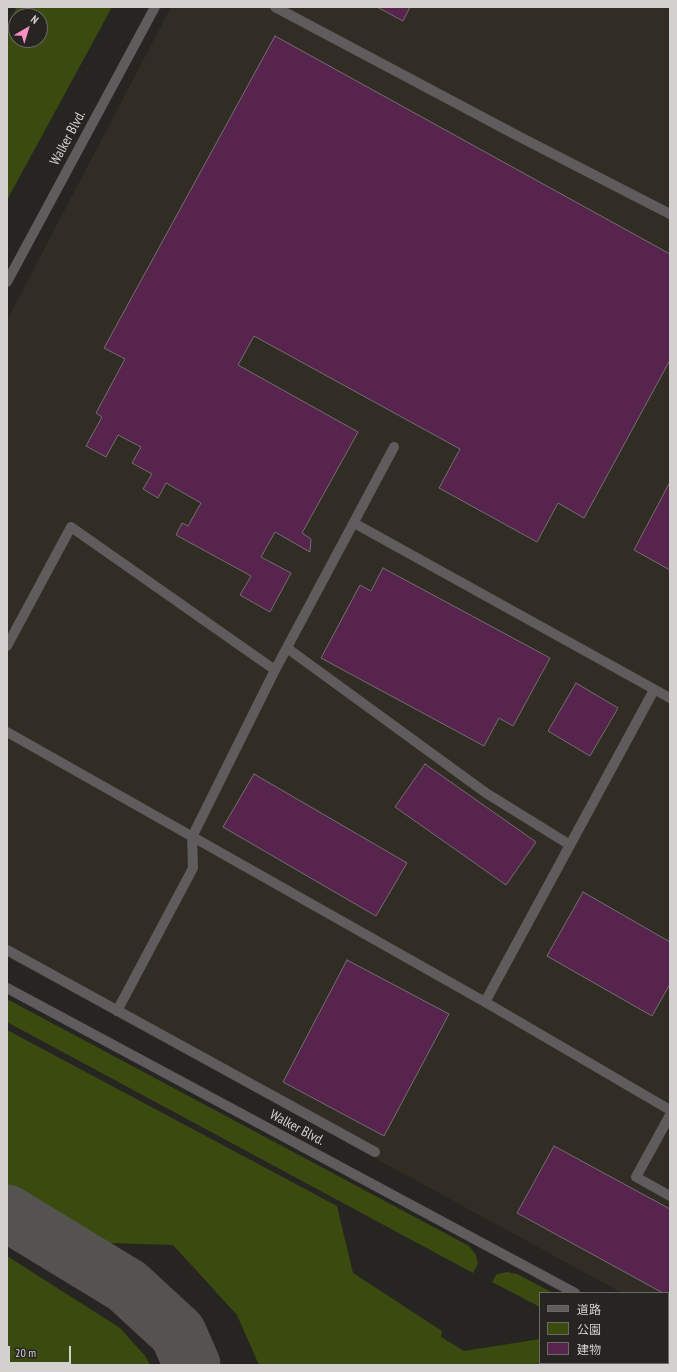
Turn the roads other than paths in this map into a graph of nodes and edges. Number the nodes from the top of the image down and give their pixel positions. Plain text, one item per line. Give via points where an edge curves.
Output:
1 (155, 7) edge
2 (275, 7) edge
3 (670, 214) edge
4 (7, 282) edge
5 (394, 447) dead end
6 (354, 523) junction
7 (7, 646) edge
8 (287, 648) junction
9 (275, 670) junction
10 (654, 690) junction
11 (670, 698) edge
12 (7, 732) edge
13 (192, 837) junction
14 (570, 845) junction
15 (7, 950) edge
16 (7, 988) edge
17 (485, 1002) junction
18 (117, 1011) junction
19 (670, 1110) edge
20 (670, 1115) edge
21 (375, 1152) dead end
22 (670, 1196) edge
23 (573, 1292) edge

1 - 4 lane, Walker Blvd.
2 - 3 lane
5 - 6 lane
6 - 8 lane
6 - 10 lane
7 - 9 lane via 71,527
8 - 9 lane
8 - 14 lane via 486,793
9 - 13 lane
10 - 11 lane
10 - 14 lane
12 - 13 lane
13 - 17 lane
13 - 18 lane via 193,868
14 - 17 lane
15 - 18 lane
16 - 23 lane, Walker Blvd.
17 - 19 lane
18 - 21 lane
20 - 22 lane via 636,1177

